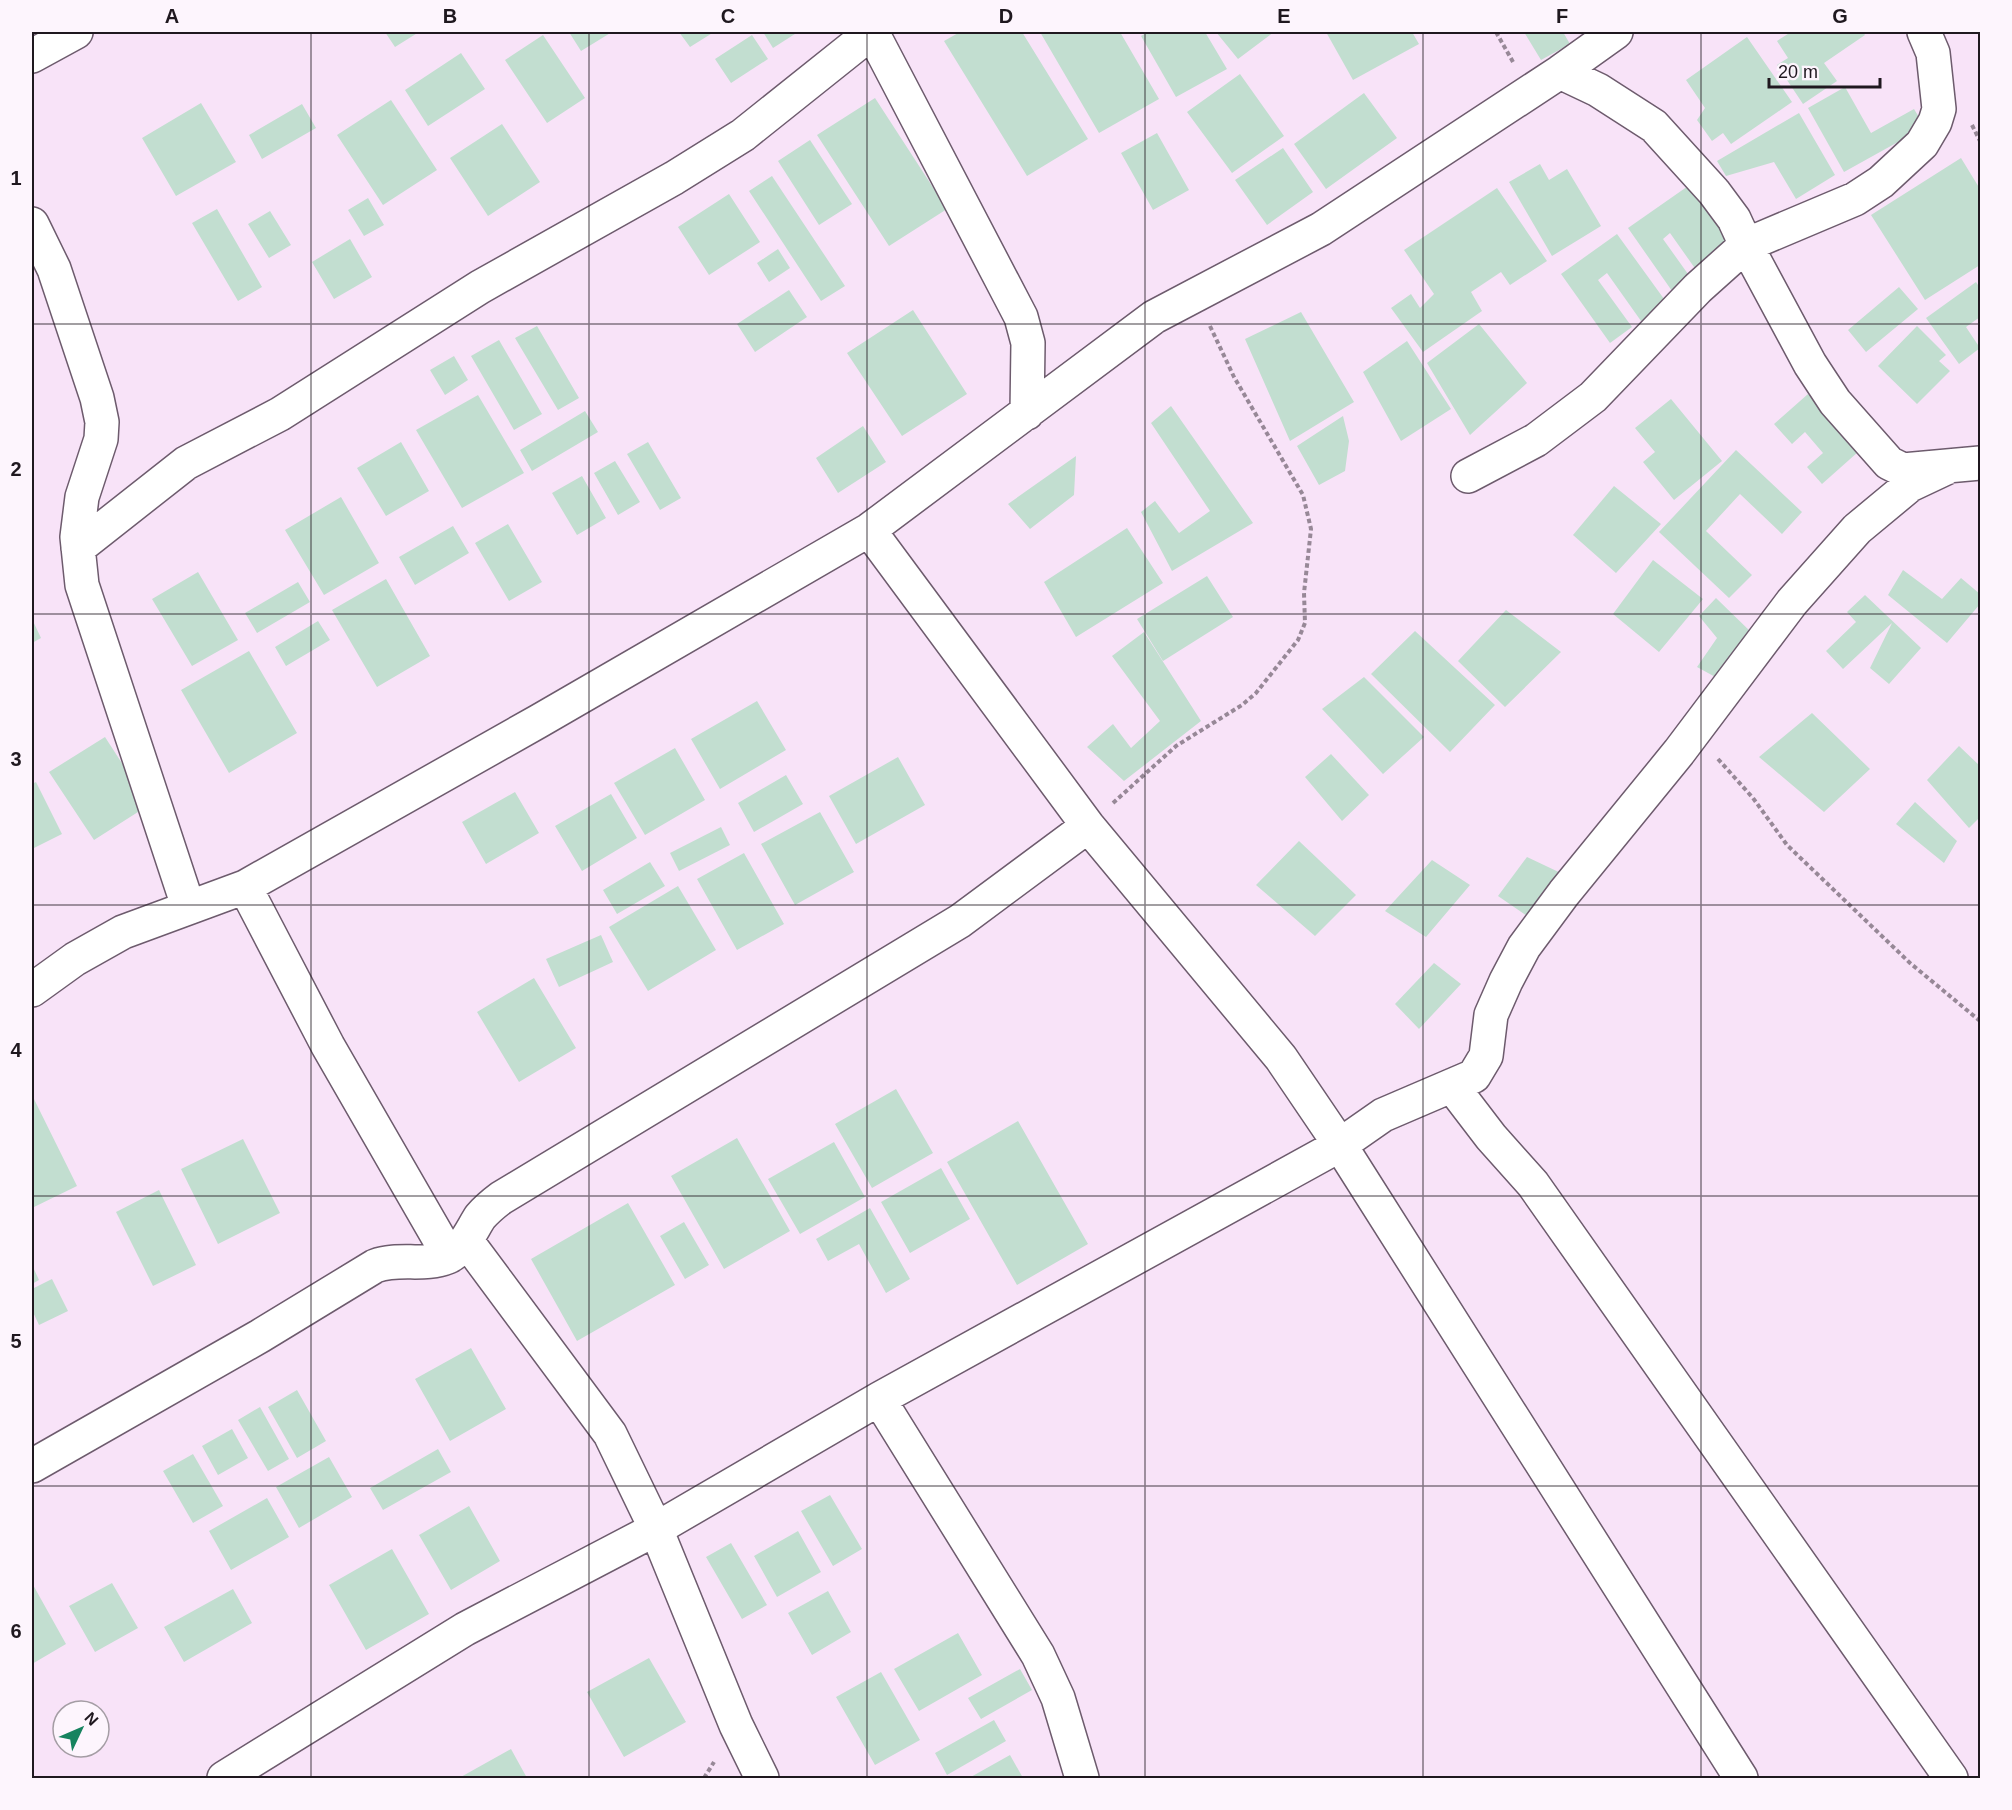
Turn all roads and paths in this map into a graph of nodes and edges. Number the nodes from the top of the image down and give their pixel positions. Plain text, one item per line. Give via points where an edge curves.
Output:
1 (76, 32) edge
2 (872, 32) edge
3 (1616, 32) edge
4 (1924, 32) edge
5 (32, 56) edge
6 (1560, 72) junction
7 (32, 224) edge
8 (1746, 246) junction
9 (1196, 295) junction
10 (1027, 413) junction
11 (1980, 463) edge
12 (1946, 468) junction
13 (1468, 476) dead end
14 (869, 530) junction
15 (78, 548) junction
16 (1694, 732) junction
17 (1088, 826) junction
18 (245, 886) junction
19 (188, 906) junction
20 (32, 990) edge
21 (1980, 1021) edge
22 (1452, 1086) junction
23 (1340, 1145) junction
24 (458, 1248) junction
25 (879, 1399) junction
26 (32, 1466) edge
27 (656, 1529) junction
28 (224, 1779) edge
29 (762, 1779) edge
30 (1082, 1779) edge
31 (1741, 1779) edge
32 (1951, 1779) edge

1 - 5 street
2 - 10 street via 1021,317 1028,343
2 - 15 street via 743,135 480,287 280,414 186,463
3 - 6 street
4 - 8 street via 1933,53 1939,109 1922,144 1881,182 1855,199
6 - 8 street via 1598,90 1654,126 1714,192 1734,219
6 - 9 street via 1321,229
7 - 15 street via 54,269 102,422 101,440 82,497
8 - 12 street via 1809,364 1877,451 1903,470
8 - 13 street via 1698,288 1593,398 1536,440
9 - 10 street via 1154,317
9 - 17 path via 1234,377 1303,495 1311,529 1305,623 1298,640 1256,693 1176,746
10 - 14 street
11 - 12 street
12 - 16 street via 1910,485 1857,529 1792,602
14 - 17 street
14 - 18 street
15 - 19 street via 82,585
16 - 21 path via 1753,798 1787,845 1910,963
16 - 22 street via 1524,947 1491,1014 1486,1056 1474,1076
17 - 23 street via 1281,1058
17 - 24 street via 960,921 501,1198 481,1216
18 - 19 street
18 - 24 street via 328,1046
19 - 20 street via 123,932 75,959
22 - 23 street via 1383,1114
22 - 32 street via 1533,1184
23 - 25 street
23 - 31 street
24 - 26 street via 426,1263 386,1262 375,1266
24 - 27 street via 610,1434
25 - 27 street
25 - 30 street via 1038,1654 1058,1698
27 - 28 street via 465,1629
27 - 29 street

